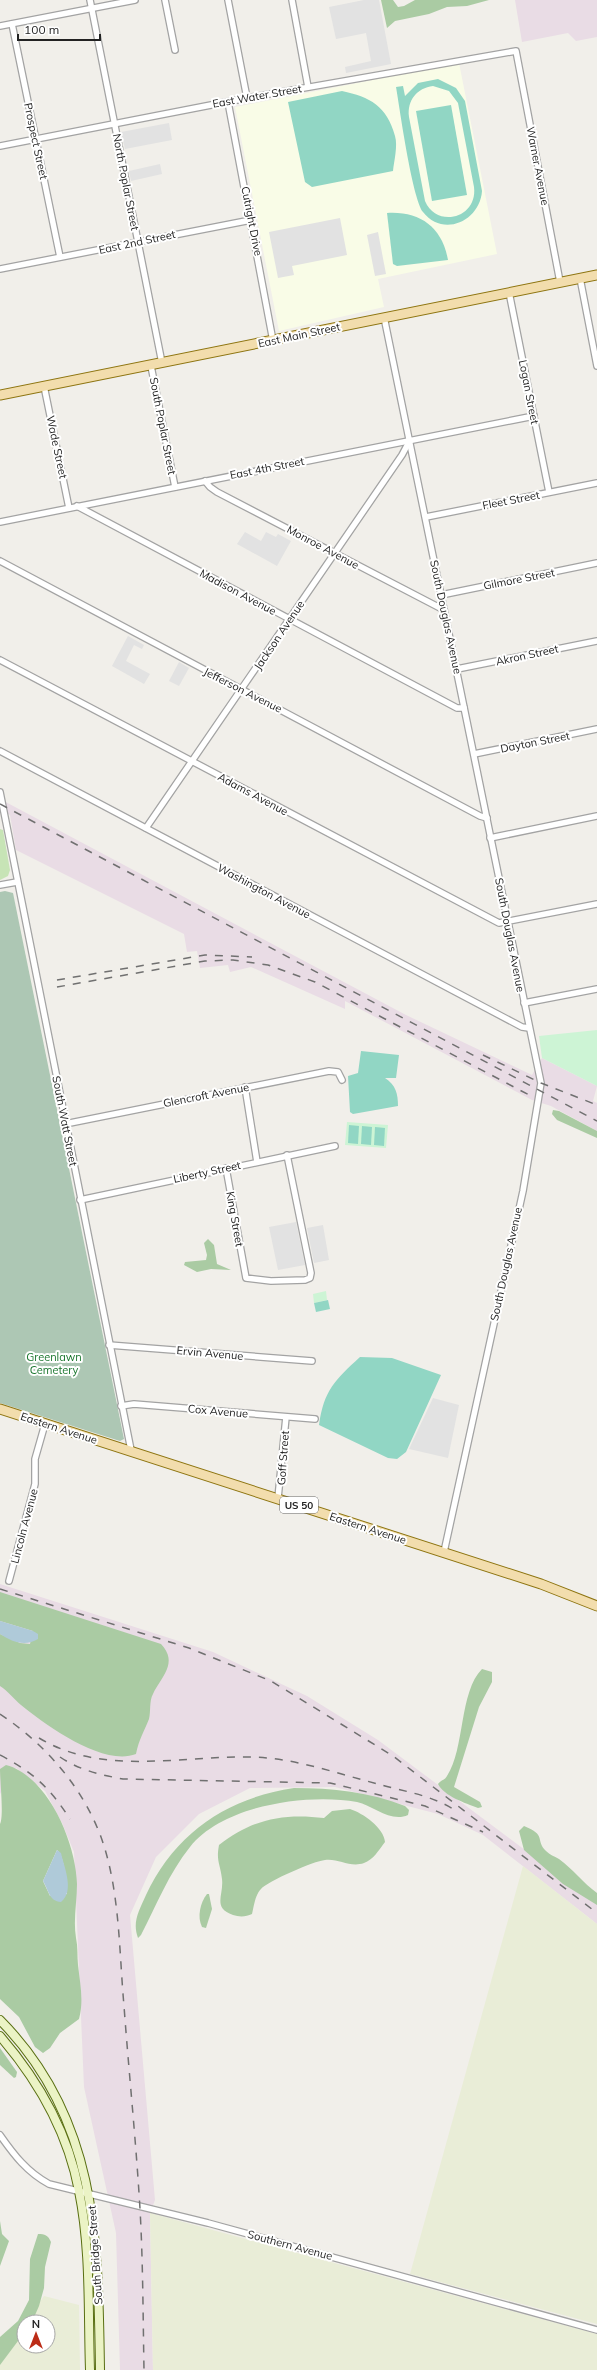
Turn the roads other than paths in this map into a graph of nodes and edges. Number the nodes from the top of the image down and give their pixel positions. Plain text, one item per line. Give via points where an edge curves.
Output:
1 (90, 0) edge
2 (135, 0) edge
3 (165, 0) edge
4 (228, 0) edge
5 (292, 0) edge
6 (92, 8) junction
7 (12, 24) junction
8 (0, 26) edge
9 (175, 50) dead end
10 (516, 50) joint
11 (308, 87) junction
12 (247, 98) junction
13 (228, 102) junction
14 (114, 123) junction
15 (35, 139) junction
16 (0, 146) edge
17 (251, 220) junction
18 (137, 242) junction
19 (60, 258) junction
20 (0, 269) edge
21 (597, 274) edge
22 (580, 278) junction
23 (560, 282) junction
24 (509, 292) junction
25 (384, 317) junction
26 (274, 341) junction
27 (162, 363) junction
28 (151, 366) junction
29 (597, 366) edge
30 (44, 386) junction
31 (0, 395) edge
32 (534, 416) junction
33 (410, 440) junction
34 (205, 480) junction
35 (597, 483) edge
36 (175, 487) junction
37 (549, 492) junction
38 (77, 506) junction
39 (69, 508) junction
40 (426, 517) junction
41 (0, 522) edge
42 (335, 554) junction
43 (0, 561) edge
44 (597, 563) edge
45 (441, 595) junction
46 (444, 610) junction
47 (290, 619) junction
48 (597, 641) edge
49 (0, 660) edge
50 (457, 669) junction
51 (242, 689) junction
52 (464, 708) junction
53 (597, 729) edge
54 (0, 751) edge
55 (474, 754) junction
56 (193, 762) junction
57 (0, 792) edge
58 (597, 816) edge
59 (487, 818) junction
60 (146, 828) junction
61 (490, 838) junction
62 (17, 882) junction
63 (0, 885) edge
64 (597, 904) edge
65 (508, 922) junction
66 (597, 989) edge
67 (524, 1003) junction
68 (529, 1028) junction
69 (342, 1080) dead end
70 (245, 1087) junction
71 (65, 1124) junction
72 (335, 1146) dead end
73 (287, 1155) junction
74 (257, 1162) junction
75 (226, 1168) junction
76 (80, 1200) junction
77 (108, 1345) junction
78 (312, 1361) dead end
79 (121, 1406) junction
80 (0, 1409) edge
81 (286, 1417) junction
82 (315, 1419) dead end
83 (46, 1424) junction
84 (131, 1450) junction
85 (278, 1498) junction
86 (444, 1552) junction
87 (9, 1581) dead end
88 (597, 1606) edge
89 (0, 2020) edge
90 (0, 2036) edge
91 (0, 2135) edge
92 (79, 2190) junction
93 (89, 2193) junction
94 (597, 2330) edge
95 (90, 2370) edge
96 (100, 2370) edge

1 - 6 street, North Poplar Street
2 - 6 street
3 - 9 street
4 - 12 street
5 - 11 street
6 - 7 street
6 - 14 street, North Poplar Street
7 - 8 street
7 - 15 street, Prospect Street
10 - 11 street, East Water Street
10 - 23 street, Warner Avenue
11 - 12 street, East Water Street
12 - 13 street, East Water Street
13 - 14 street, East Water Street
13 - 17 street, Cutright Drive
14 - 15 street, East Water Street
14 - 18 street, North Poplar Street
15 - 16 street, East Water Street
15 - 19 street, Prospect Street
17 - 18 street, East 2nd Street
17 - 26 street, Cutright Drive
18 - 19 street, East 2nd Street
18 - 27 street, North Poplar Street
19 - 20 street, East 2nd Street
21 - 22 main road, East Main Street
22 - 23 main road, East Main Street
22 - 29 street
23 - 24 main road, East Main Street
24 - 25 main road, East Main Street
24 - 32 street, Logan Street
25 - 26 main road, East Main Street
25 - 33 street, South Douglas Avenue
26 - 27 main road, East Main Street
27 - 28 main road, East Main Street
28 - 30 main road, East Main Street
28 - 36 street, South Poplar Street
30 - 31 main road, East Main Street
30 - 39 street, Wade Street
32 - 33 street, East 4th Street
32 - 37 street, Logan Street
33 - 34 street, East 4th Street
33 - 40 street, South Douglas Avenue
33 - 42 street, Jackson Avenue
34 - 36 street, East 4th Street
34 - 42 street, Monroe Avenue via 217,492
35 - 37 street, Fleet Street
36 - 38 street, East 4th Street
37 - 40 street, Fleet Street
38 - 39 street, East 4th Street
38 - 47 street, Madison Avenue
39 - 41 street, East 4th Street
40 - 45 street, South Douglas Avenue
42 - 46 street, Monroe Avenue
42 - 47 street, Jackson Avenue
43 - 51 street, Jefferson Avenue
44 - 45 street, Gilmore Street
45 - 46 street, South Douglas Avenue
46 - 50 street, South Douglas Avenue
47 - 51 street, Jackson Avenue
47 - 52 street, Madison Avenue via 457,708
48 - 50 street, Akron Street
49 - 56 street, Adams Avenue
50 - 52 street, South Douglas Avenue
51 - 56 street, Jackson Avenue
51 - 59 street, Jefferson Avenue
52 - 55 street, South Douglas Avenue
53 - 55 street, Dayton Street
54 - 60 street, Washington Avenue
55 - 59 street, South Douglas Avenue
56 - 60 street, Jackson Avenue
56 - 65 street, Adams Avenue via 490,919 499,923
57 - 62 street, South Watt Street
58 - 61 street
59 - 61 street, South Douglas Avenue
60 - 68 street, Washington Avenue via 522,1027
61 - 65 street, South Douglas Avenue
62 - 63 street
62 - 71 street, South Watt Street
64 - 65 street
65 - 67 street, South Douglas Avenue
66 - 67 street
67 - 68 street, South Douglas Avenue
68 - 86 street, South Douglas Avenue via 541,1083 538,1102 523,1191
69 - 70 street, Glencroft Avenue via 338,1072 329,1071
70 - 71 street, Glencroft Avenue
70 - 74 street
71 - 76 street, South Watt Street
72 - 73 street, Liberty Street
73 - 74 street, Liberty Street
73 - 75 street, King Street via 310,1278 305,1280 248,1279 243,1270
74 - 75 street, Liberty Street
75 - 76 street, Liberty Street
76 - 77 street, South Watt Street
77 - 78 street, Ervin Avenue
77 - 79 street, South Watt Street
79 - 81 street, Cox Avenue via 134,1404
79 - 84 street, South Watt Street
80 - 83 main road, Eastern Avenue / US 50
81 - 82 street, Cox Avenue
81 - 85 street, Goff Street
83 - 84 main road, Eastern Avenue / US 50
83 - 87 street, Lincoln Avenue via 35,1459 36,1479
84 - 85 main road, Eastern Avenue / US 50
85 - 86 main road, Eastern Avenue / US 50
86 - 88 main road, Eastern Avenue / US 50 via 576,1596
89 - 93 main road, South Bridge Street via 31,2058 55,2096 75,2142
90 - 92 main road, South Bridge Street via 32,2077 51,2112 67,2150
91 - 92 street, Southern Avenue via 22,2165 36,2176 49,2184
92 - 93 street, Southern Avenue
92 - 95 main road, South Bridge Street via 86,2235
93 - 94 street, Southern Avenue
93 - 96 main road, South Bridge Street via 97,2256

